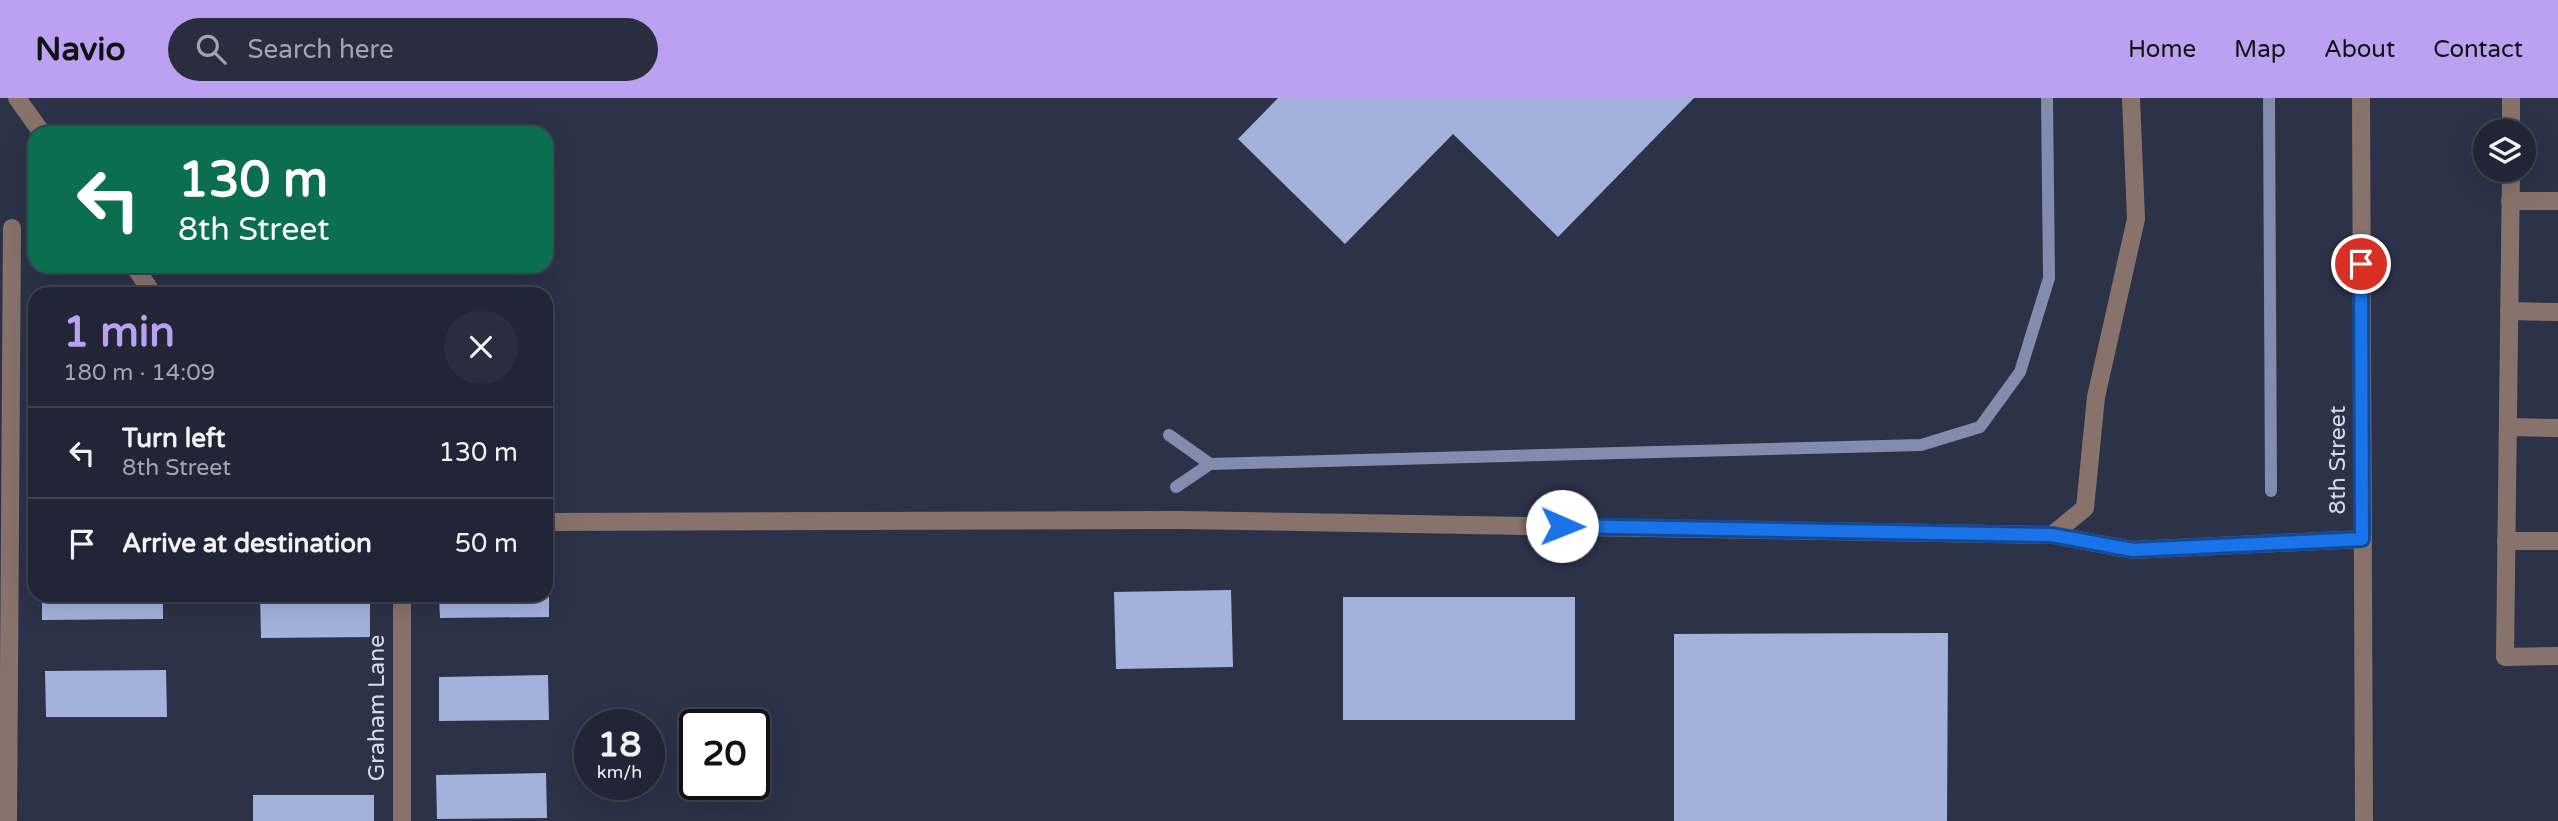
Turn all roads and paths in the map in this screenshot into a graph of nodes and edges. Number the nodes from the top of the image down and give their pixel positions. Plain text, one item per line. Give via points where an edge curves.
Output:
1 (17, 98) edge
2 (2131, 98) edge
3 (2361, 98) edge
4 (2511, 98) edge
5 (2511, 119) edge
6 (37, 126) edge
7 (2511, 182) edge
8 (2510, 201) junction
9 (2558, 201) edge
10 (12, 229) dead end
11 (2509, 311) junction
12 (2558, 312) edge
13 (2508, 427) junction
14 (2558, 428) edge
15 (553, 522) edge
16 (2052, 535) junction
17 (2362, 539) junction
18 (2506, 541) junction
19 (2558, 541) edge
20 (401, 602) edge
21 (2558, 656) edge
22 (8, 821) edge
23 (402, 821) edge
24 (2364, 821) edge

1 - 6 street
2 - 16 street via 2136,219 2096,397 2085,508
3 - 17 street, 8th Street
4 - 5 street
7 - 8 street
8 - 9 street
8 - 11 street
10 - 22 street
11 - 12 street
11 - 13 street
13 - 14 street
13 - 18 street
15 - 16 street via 1181,520
16 - 17 street via 2133,550
17 - 24 street, 8th Street
18 - 19 street
18 - 21 street via 2505,657
20 - 23 street, Graham Lane

